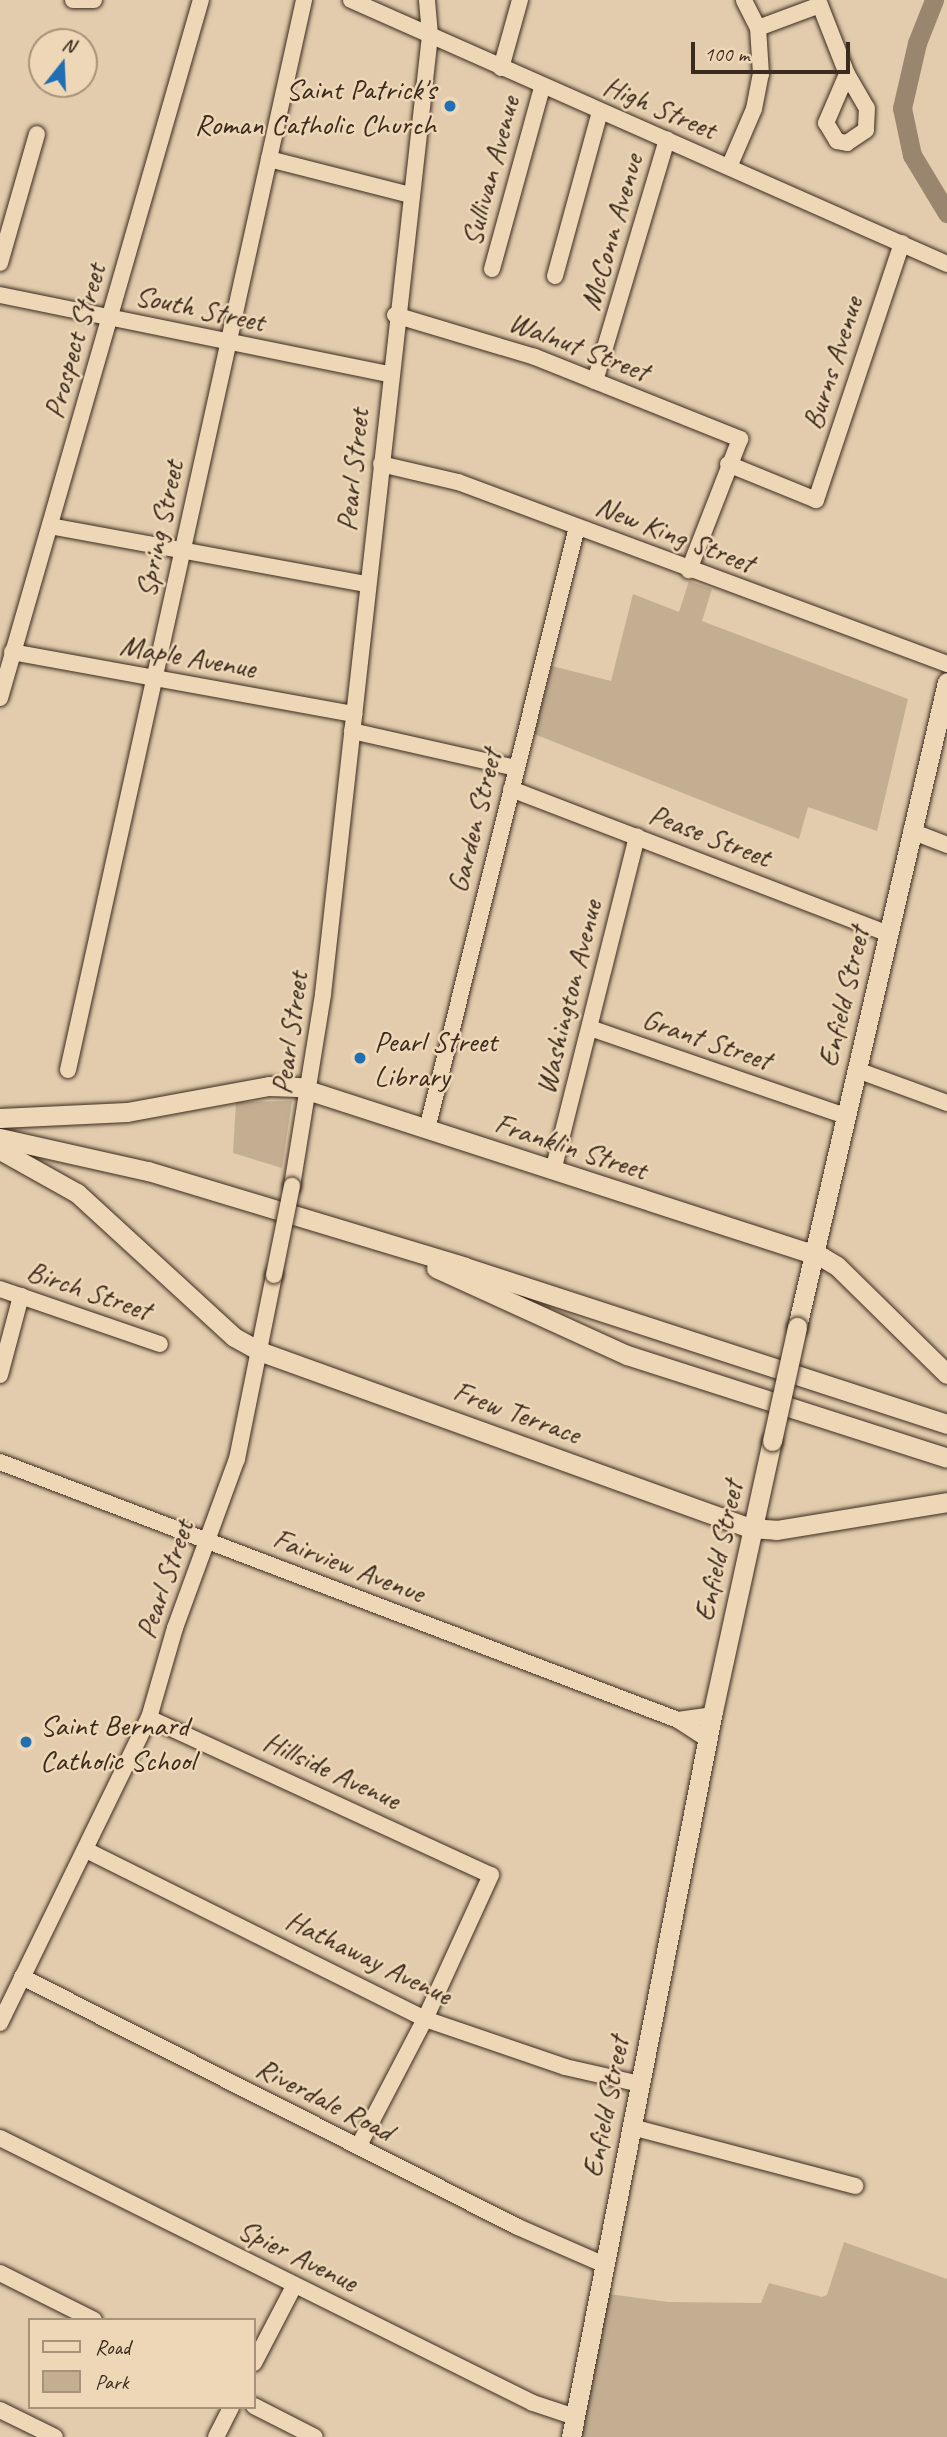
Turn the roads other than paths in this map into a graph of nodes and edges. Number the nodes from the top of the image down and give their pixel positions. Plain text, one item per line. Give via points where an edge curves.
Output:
1 (73, 0) edge
2 (94, 0) edge
3 (201, 0) edge
4 (304, 0) edge
5 (351, 0) edge
6 (427, 0) edge
7 (520, 0) edge
8 (744, 0) edge
9 (819, 2) edge
10 (758, 28) junction
11 (430, 35) junction
12 (501, 68) junction
13 (847, 74) dead end
14 (542, 87) junction
15 (600, 112) junction
16 (37, 134) dead end
17 (667, 139) junction
18 (269, 159) junction
19 (729, 167) junction
20 (410, 195) junction
21 (902, 243) junction
22 (0, 263) edge
23 (947, 264) edge
24 (492, 269) dead end
25 (555, 276) dead end
26 (0, 295) edge
27 (396, 314) junction
28 (108, 317) junction
29 (228, 343) junction
30 (390, 374) junction
31 (596, 381) junction
32 (381, 464) junction
33 (728, 464) junction
34 (50, 526) junction
35 (577, 527) junction
36 (182, 551) junction
37 (689, 570) junction
38 (367, 584) junction
39 (12, 652) junction
40 (947, 664) edge
41 (154, 678) junction
42 (947, 682) edge
43 (0, 698) edge
44 (354, 714) junction
45 (352, 731) junction
46 (516, 768) junction
47 (511, 789) junction
48 (911, 831) junction
49 (637, 836) junction
50 (947, 845) edge
51 (888, 934) junction
52 (590, 1028) junction
53 (68, 1070) dead end
54 (857, 1070) junction
55 (311, 1090) junction
56 (947, 1103) edge
57 (846, 1116) junction
58 (0, 1118) edge
59 (427, 1129) junction
60 (0, 1138) edge
61 (0, 1150) edge
62 (553, 1171) junction
63 (397, 1248) junction
64 (813, 1254) junction
65 (0, 1289) edge
66 (21, 1296) junction
67 (160, 1344) dead end
68 (259, 1351) junction
69 (947, 1374) edge
70 (0, 1375) edge
71 (947, 1424) edge
72 (947, 1458) edge
73 (0, 1462) edge
74 (947, 1502) edge
75 (754, 1529) junction
76 (207, 1540) junction
77 (712, 1715) junction
78 (149, 1718) junction
79 (678, 1720) junction
80 (707, 1739) junction
81 (86, 1850) junction
82 (22, 1977) junction
83 (425, 2019) junction
84 (0, 2023) edge
85 (640, 2084) junction
86 (632, 2127) junction
87 (0, 2138) edge
88 (358, 2147) junction
89 (855, 2186) dead end
90 (605, 2265) junction
91 (0, 2273) edge
92 (293, 2286) junction
93 (90, 2318) edge
94 (256, 2359) edge
95 (256, 2407) edge
96 (230, 2409) edge
97 (0, 2410) edge
98 (575, 2417) junction
99 (55, 2437) edge
100 (215, 2437) edge
101 (316, 2437) edge
102 (571, 2437) edge

1 - 2 street
3 - 28 street, Prospect Street
4 - 18 street, Spring Street
5 - 11 street, High Street
6 - 11 street, Pearl Street
7 - 12 street
8 - 10 street
9 - 10 street
9 - 13 street
10 - 19 street via 762,56 759,89
11 - 12 street, High Street
11 - 20 street, Pearl Street
12 - 14 street, High Street
14 - 15 street, High Street
14 - 24 street, Sullivan Avenue
15 - 17 street, High Street
15 - 25 street
16 - 22 street
17 - 19 street, High Street
17 - 31 street, McConn Avenue
18 - 20 street
18 - 29 street, Spring Street
19 - 21 street, High Street
20 - 27 street, Pearl Street
21 - 23 street, High Street
21 - 33 street, Burns Avenue via 816,500
26 - 28 street, South Street
27 - 30 street, Pearl Street
27 - 31 street, Walnut Street via 504,346
28 - 29 street, South Street
28 - 34 street, Prospect Street
29 - 30 street, South Street
29 - 36 street, Spring Street
30 - 32 street, Pearl Street
31 - 33 street, Walnut Street via 740,439
32 - 35 street, New King Street via 458,482
32 - 38 street, Pearl Street
33 - 37 street
34 - 36 street
34 - 39 street, Prospect Street
35 - 37 street, New King Street
35 - 46 street, Garden Street
36 - 38 street
36 - 41 street, Spring Street
37 - 40 street, New King Street
38 - 44 street, Pearl Street
39 - 41 street, Maple Avenue
39 - 43 street, Prospect Street
41 - 44 street, Maple Avenue
41 - 53 street, Spring Street
42 - 48 main road, Enfield Street
44 - 45 street, Pearl Street
45 - 46 street
45 - 55 street, Pearl Street
46 - 47 street, Garden Street
47 - 49 street, Pease Street
47 - 59 street, Garden Street
48 - 50 street
48 - 51 main road, Enfield Street
49 - 51 street, Pease Street
49 - 52 street, Washington Avenue
51 - 54 main road, Enfield Street
52 - 57 street, Grant Street
52 - 62 street, Washington Avenue
54 - 56 street
54 - 57 main road, Enfield Street
55 - 58 main road, Franklin Street via 279,1085 127,1112
55 - 59 main road, Franklin Street
55 - 68 street, Pearl Street, bridge
57 - 64 main road, Enfield Street
59 - 62 main road, Franklin Street
60 - 63 main road via 139,1168
61 - 68 main road, Frew Terrace via 83,1198 234,1337
62 - 64 main road, Franklin Street
63 - 71 main road
63 - 72 main road via 617,1351
64 - 69 main road, Franklin Street via 838,1266
64 - 75 main road, Enfield Street, bridge
65 - 66 street, Birch Street
66 - 67 street, Birch Street
66 - 70 street
68 - 75 main road, Frew Terrace
68 - 76 street, Pearl Street via 237,1459
73 - 76 street, Fairview Avenue
74 - 75 main road via 776,1530
75 - 77 main road, Enfield Street
76 - 78 street, Pearl Street
76 - 79 street, Fairview Avenue
77 - 79 street, Fairview Avenue
77 - 80 main road, Enfield Street
78 - 81 street, Pearl Street
78 - 83 street, Hillside Avenue via 491,1875
79 - 80 street, Fairview Avenue
80 - 85 main road, Enfield Street
81 - 82 street, Pearl Street
81 - 83 street, Hathaway Avenue
82 - 84 street, Pearl Street
82 - 88 street, Riverdale Road
83 - 85 street, Hathaway Avenue via 565,2067
83 - 88 street
85 - 86 main road, Enfield Street
86 - 89 street
86 - 90 main road, Enfield Street
87 - 92 street, Spier Avenue
88 - 90 street, Riverdale Road
90 - 98 main road, Enfield Street
91 - 93 street
92 - 94 street
92 - 98 street, Spier Avenue via 533,2403
95 - 101 street
96 - 100 street
97 - 99 street
98 - 102 main road, Enfield Street

